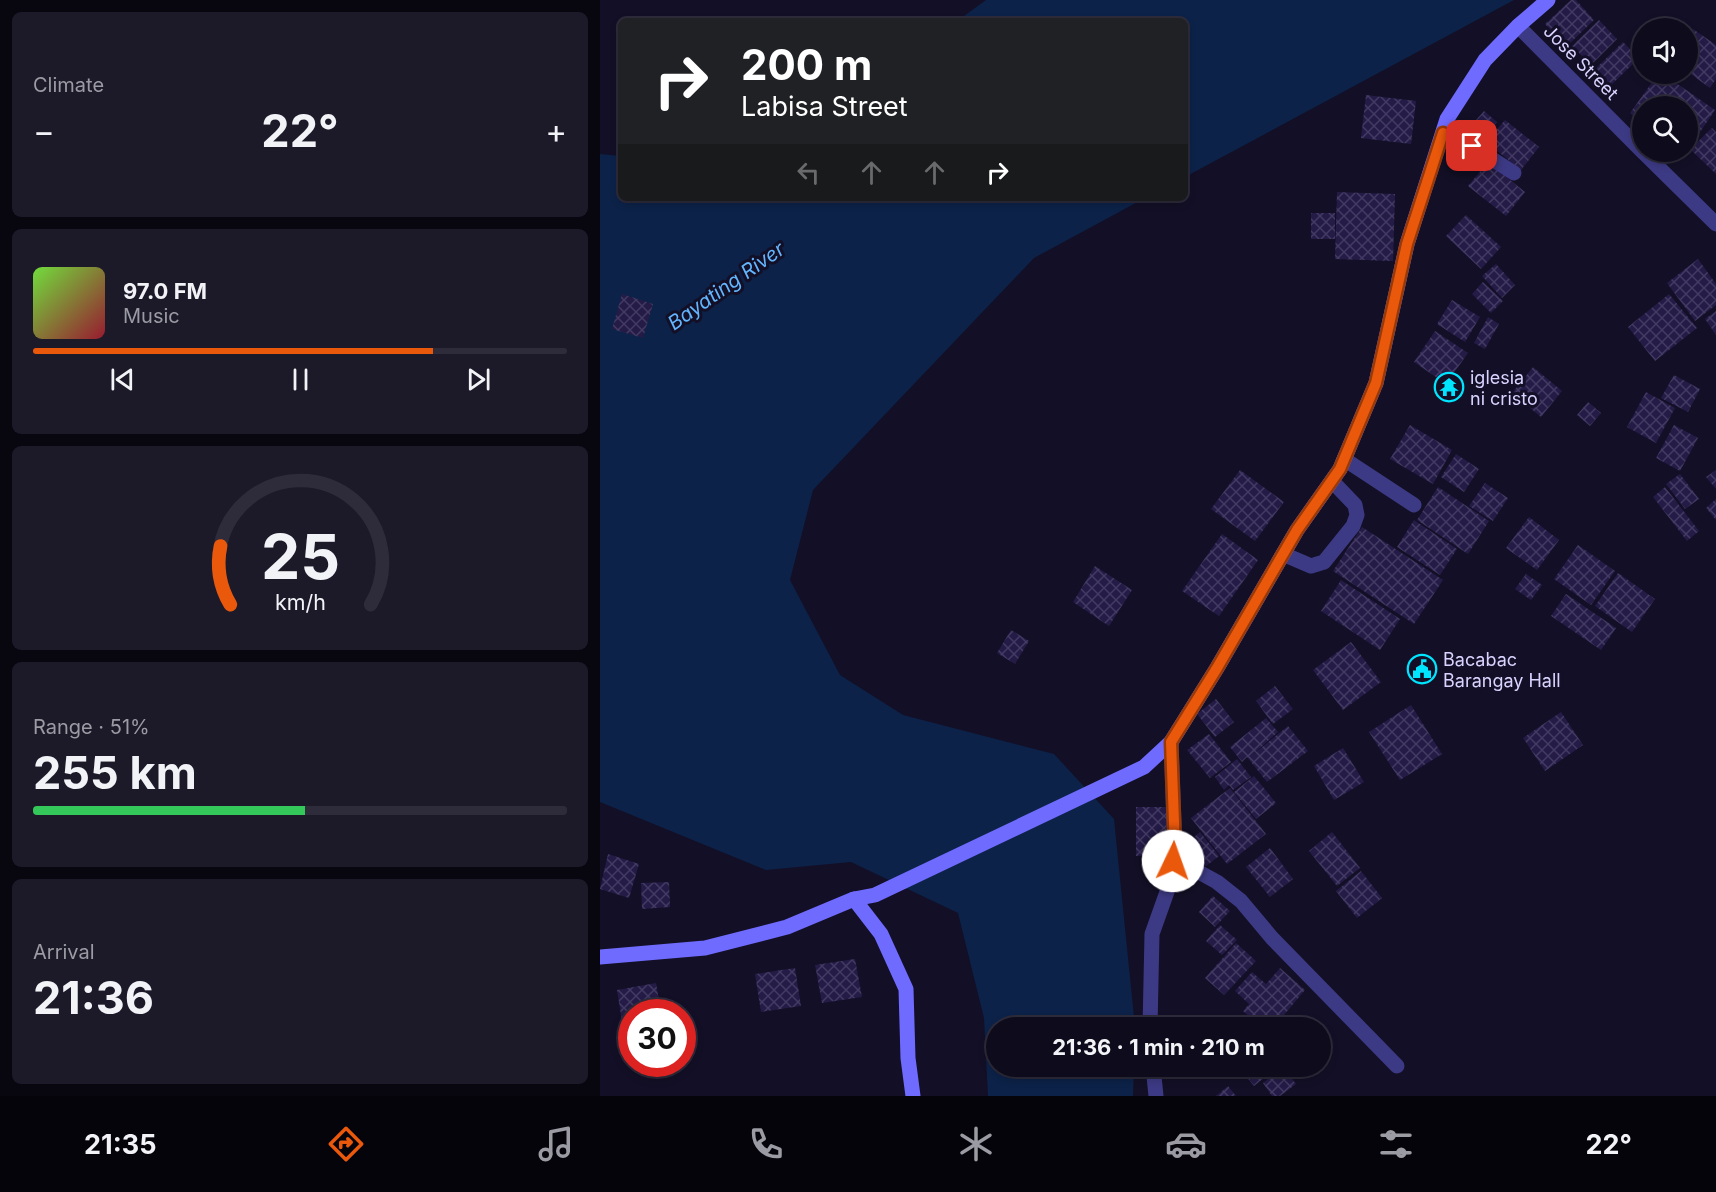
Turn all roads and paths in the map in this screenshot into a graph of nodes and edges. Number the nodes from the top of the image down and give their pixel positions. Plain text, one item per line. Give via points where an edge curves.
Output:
1 (1548, 0) edge
2 (1518, 26) junction
3 (1443, 133) junction
4 (1632, 140) edge
5 (1654, 162) edge
6 (1514, 173) dead end
7 (1716, 224) edge
8 (1344, 459) junction
9 (1332, 481) junction
10 (1414, 505) dead end
11 (1283, 554) junction
12 (1171, 742) junction
13 (1173, 861) junction
14 (854, 899) junction
15 (600, 957) edge
16 (1150, 1017) edge
17 (1397, 1066) dead end
18 (1154, 1077) edge
19 (913, 1096) edge
20 (1156, 1096) edge

1 - 2 street
2 - 3 street via 1485,60 1447,119
2 - 4 street, Jose Street
3 - 6 street
3 - 8 street via 1407,244 1376,383
5 - 7 street, Jose Street
8 - 9 street
8 - 10 street
9 - 11 street
9 - 11 street via 1355,505 1353,526 1324,562 1311,566
11 - 12 street
12 - 13 street
12 - 14 street via 1144,767 875,895
13 - 16 street via 1168,890 1152,934
13 - 17 street via 1217,882 1241,902
14 - 15 street via 787,927 705,948
14 - 19 street via 881,934 906,989
18 - 20 street

